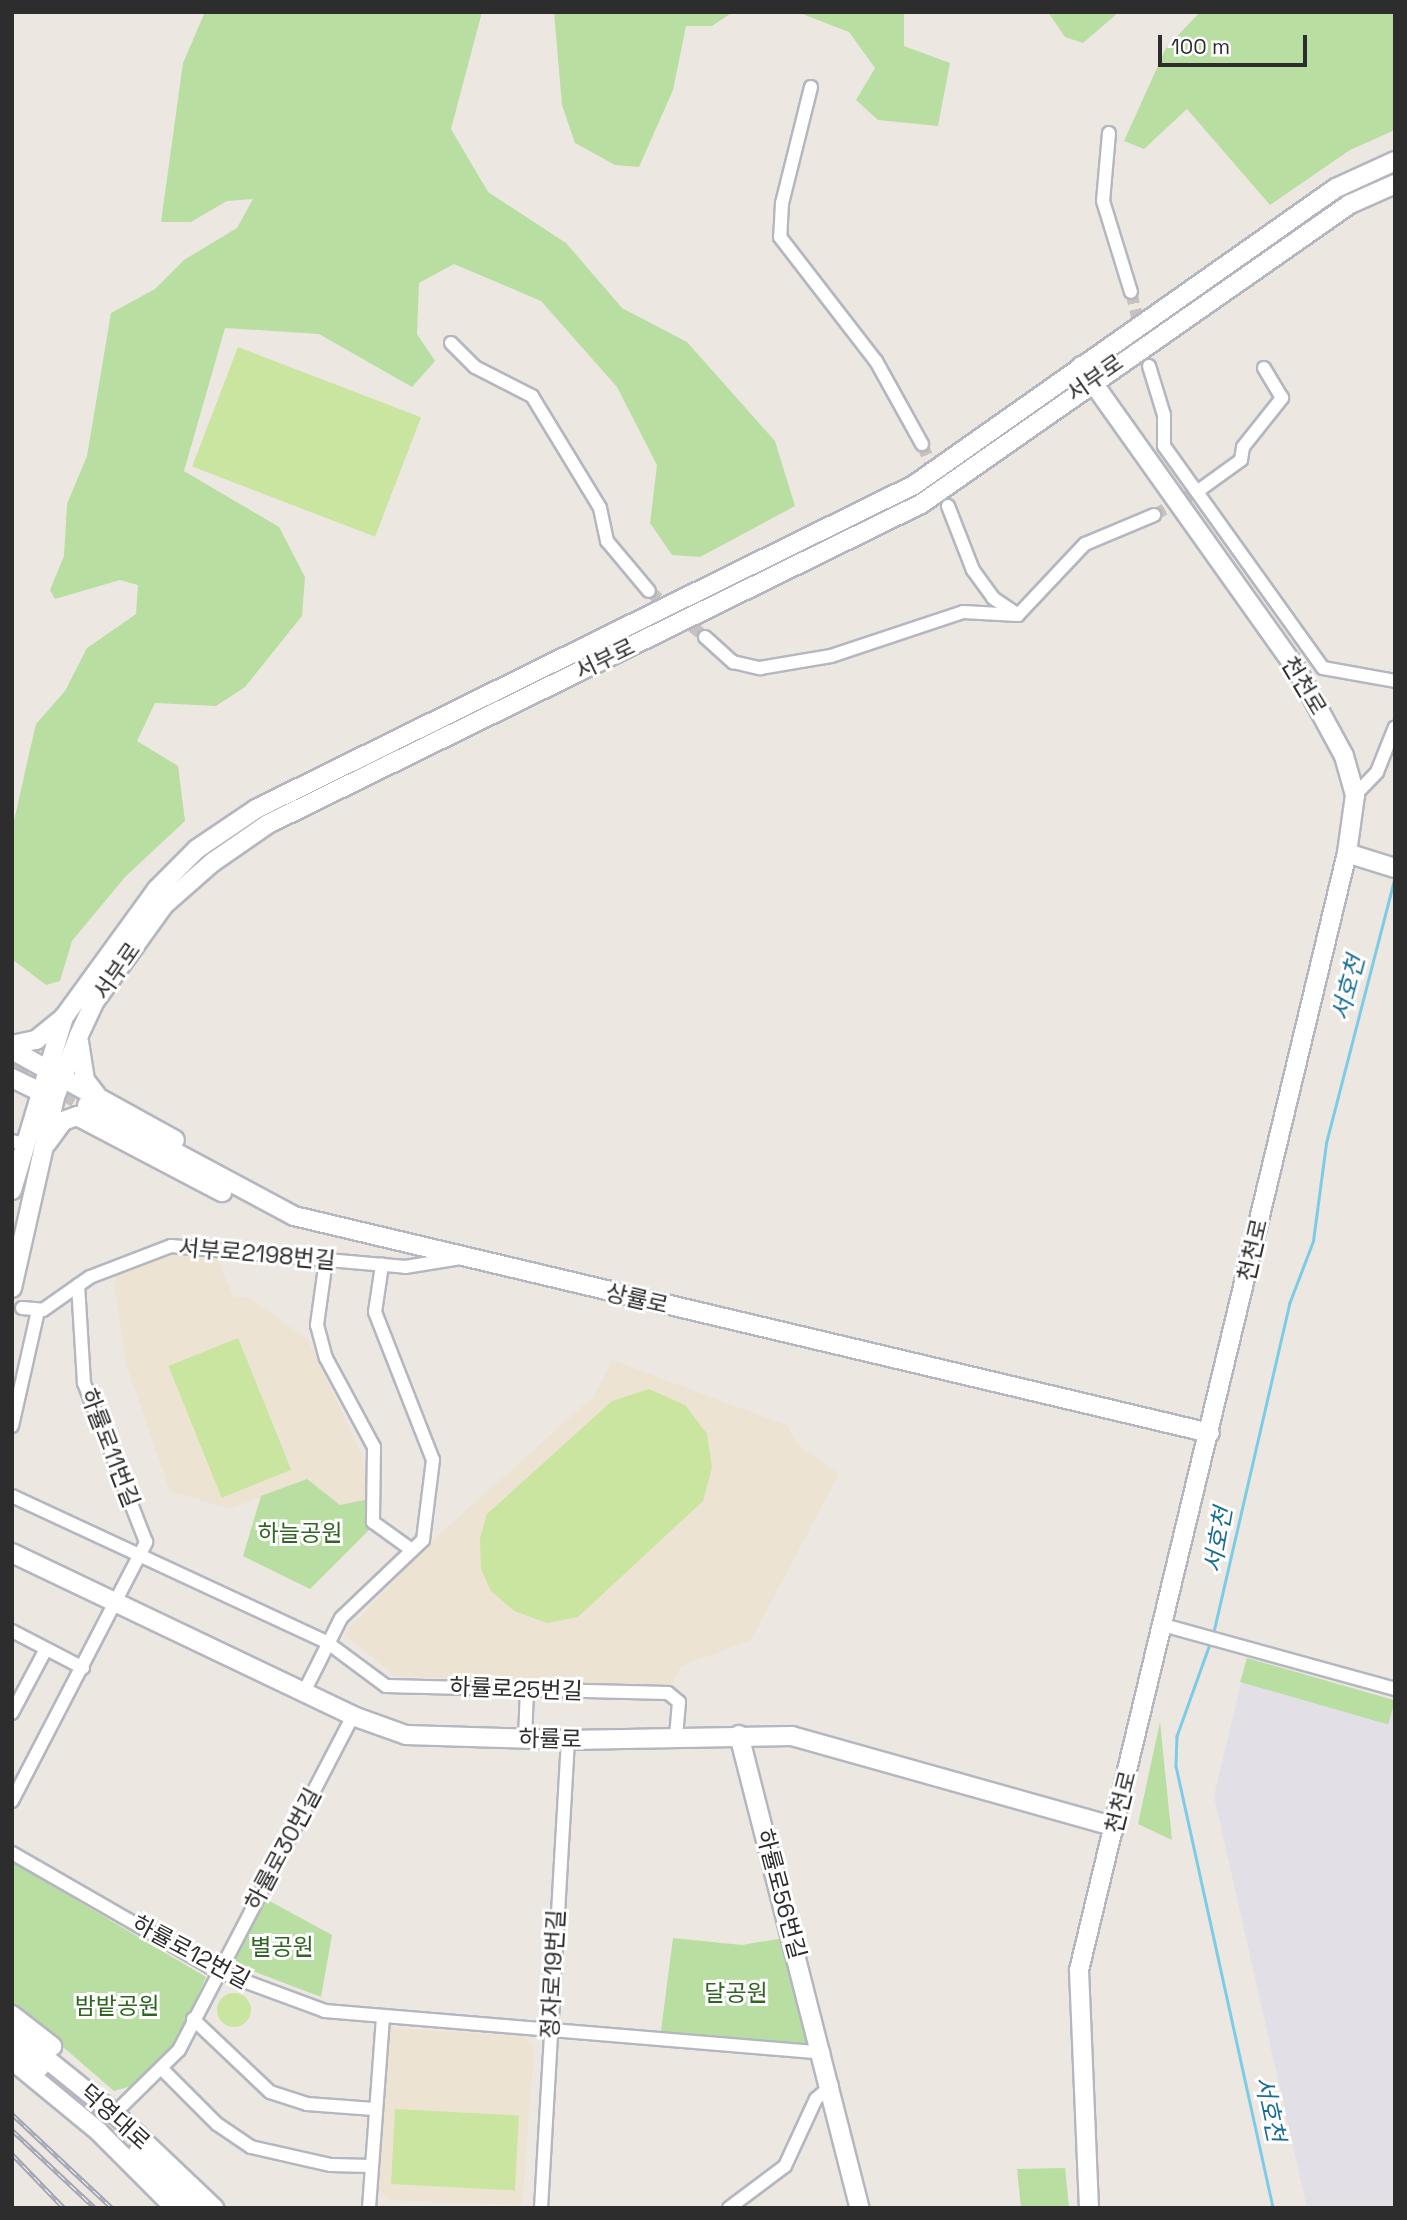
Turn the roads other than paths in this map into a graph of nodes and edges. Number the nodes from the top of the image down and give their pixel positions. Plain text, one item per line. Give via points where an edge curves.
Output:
1 (811, 87) dead end
2 (1109, 133) dead end
3 (1395, 161) edge
4 (1395, 184) edge
5 (1132, 292) tunnel mouth
6 (451, 343) dead end
7 (1081, 366) junction
8 (1149, 366) tunnel mouth
9 (1264, 368) dead end
10 (1091, 381) junction
11 (922, 444) tunnel mouth
12 (1198, 491) junction
13 (948, 506) tunnel mouth
14 (1154, 515) tunnel mouth
15 (649, 591) tunnel mouth
16 (1018, 615) junction
17 (705, 637) tunnel mouth
18 (1395, 681) edge
19 (1395, 727) edge
20 (1355, 795) junction
21 (1347, 853) junction
22 (1395, 868) edge
23 (64, 1017) junction
24 (79, 1035) junction
25 (12, 1047) edge
26 (55, 1072) junction
27 (12, 1078) edge
28 (47, 1095) junction
29 (93, 1101) junction
30 (18, 1142) edge
31 (43, 1149) junction
32 (12, 1190) edge
33 (256, 1200) junction
34 (465, 1258) junction
35 (326, 1260) junction
36 (382, 1265) junction
37 (78, 1285) junction
38 (12, 1288) edge
39 (22, 1308) dead end
40 (38, 1311) junction
41 (12, 1426) edge
42 (1210, 1433) junction
43 (12, 1496) edge
44 (412, 1550) junction
45 (12, 1553) edge
46 (139, 1555) junction
47 (117, 1603) junction
48 (1163, 1625) junction
49 (12, 1631) edge
50 (328, 1643) junction
51 (46, 1649) junction
52 (83, 1668) junction
53 (1395, 1689) edge
54 (304, 1690) junction
55 (527, 1690) junction
56 (12, 1713) edge
57 (352, 1716) junction
58 (739, 1735) junction
59 (525, 1738) junction
60 (677, 1738) junction
61 (568, 1740) junction
62 (16, 1785) edge
63 (12, 1801) edge
64 (1115, 1827) junction
65 (12, 1853) edge
66 (217, 1971) junction
67 (12, 2015) edge
68 (383, 2018) junction
69 (193, 2019) junction
70 (550, 2029) junction
71 (12, 2031) edge
72 (12, 2046) edge
73 (823, 2053) junction
74 (12, 2061) edge
75 (162, 2069) junction
76 (832, 2085) junction
77 (123, 2105) junction
78 (374, 2109) junction
79 (172, 2166) junction
80 (371, 2166) junction
81 (175, 2208) edge
82 (194, 2208) edge
83 (214, 2208) edge
84 (369, 2208) edge
85 (541, 2208) edge
86 (729, 2208) edge
87 (860, 2208) edge
88 (1089, 2208) edge

1 - 11 street via 782,203 780,237 876,361
2 - 5 street via 1103,201
3 - 7 main road, 서부로 via 1336,188
4 - 10 main road, 서부로 via 1350,204
6 - 15 street via 475,367 532,396 600,508 607,541
7 - 10 main road, 천천로
7 - 23 main road, 서부로 via 914,485 256,809 197,849 157,889
8 - 12 street via 1164,415 1164,446
9 - 12 street via 1282,398 1243,447 1241,460
10 - 20 main road, 천천로 via 1299,673 1344,756
10 - 24 main road, 서부로 via 921,504 268,824 164,905 95,1001
12 - 18 street via 1323,668
13 - 16 street via 973,570 993,598
14 - 16 street via 1085,544
16 - 17 street via 963,612 831,656 760,668 733,662
19 - 20 street via 1377,772
20 - 21 main road, 천천로
21 - 22 main road
21 - 42 main road, 천천로
23 - 25 main road via 36,1040
23 - 26 main road, 서부로
24 - 26 main road, 서부로
24 - 29 main road
25 - 26 main road, 상률로
26 - 28 main road, 서부로
26 - 29 main road, 상률로
27 - 28 main road
28 - 30 main road, 서부로
28 - 31 main road, 서부로
29 - 33 main road, 상률로
30 - 32 main road, 서부로
31 - 33 main road via 63,1121 77,1116 225,1194
31 - 38 main road, 서부로
33 - 34 main road, 상률로 via 294,1216
34 - 36 street, 서부로2198번길 via 426,1266
34 - 42 main road, 상률로
35 - 36 street, 서부로2198번길
35 - 37 street, 서부로2198번길 via 171,1246 120,1262
35 - 44 street via 317,1325 326,1358 374,1447 373,1522
36 - 44 street via 375,1312 433,1460 423,1540
37 - 40 street, 서부로2198번길
37 - 46 street, 하률로11번길 via 84,1383 146,1542
39 - 40 street
40 - 41 street
42 - 48 main road, 천천로
43 - 46 street, 하률로25번길
44 - 50 street via 341,1618
45 - 47 main road, 하률로
46 - 47 street, 하률로11번길
46 - 50 street, 하률로25번길
47 - 52 street
47 - 54 main road, 하률로
48 - 53 street
48 - 64 main road, 천천로
49 - 51 street
50 - 54 street
50 - 55 street, 하률로25번길 via 386,1686
51 - 52 street
51 - 56 street
52 - 62 street
54 - 57 main road, 하률로
55 - 59 street
55 - 60 street, 하률로25번길 via 668,1693 679,1702
57 - 59 main road, 하률로 via 406,1735
57 - 66 street, 하률로30번길
58 - 60 main road, 하률로
58 - 64 main road, 하률로 via 792,1736 843,1747
58 - 73 main road, 하률로56번길
59 - 61 main road, 하률로
60 - 61 main road, 하률로
61 - 70 street, 정자로19번길
62 - 63 street
64 - 88 main road, 천천로 via 1079,1970
65 - 66 street, 하률로12번길
66 - 68 street, 하률로12번길 via 325,2011
66 - 69 street, 하률로30번길
67 - 77 main road
68 - 70 street, 하률로12번길
68 - 78 street
69 - 75 street, 하률로30번길
69 - 78 street via 270,2092 307,2105
70 - 73 street, 하률로12번길
70 - 85 street, 정자로19번길
71 - 79 main road, 덕영대로
72 - 82 main road, 덕영대로 via 106,2122
73 - 76 main road, 하률로56번길
74 - 81 main road via 98,2131
75 - 77 street, 하률로30번길
75 - 80 street via 217,2124 251,2147 331,2165
76 - 86 street via 816,2099 785,2166
76 - 87 main road, 하률로56번길
77 - 79 main road
78 - 80 street
79 - 83 main road, 덕영대로
80 - 84 street

